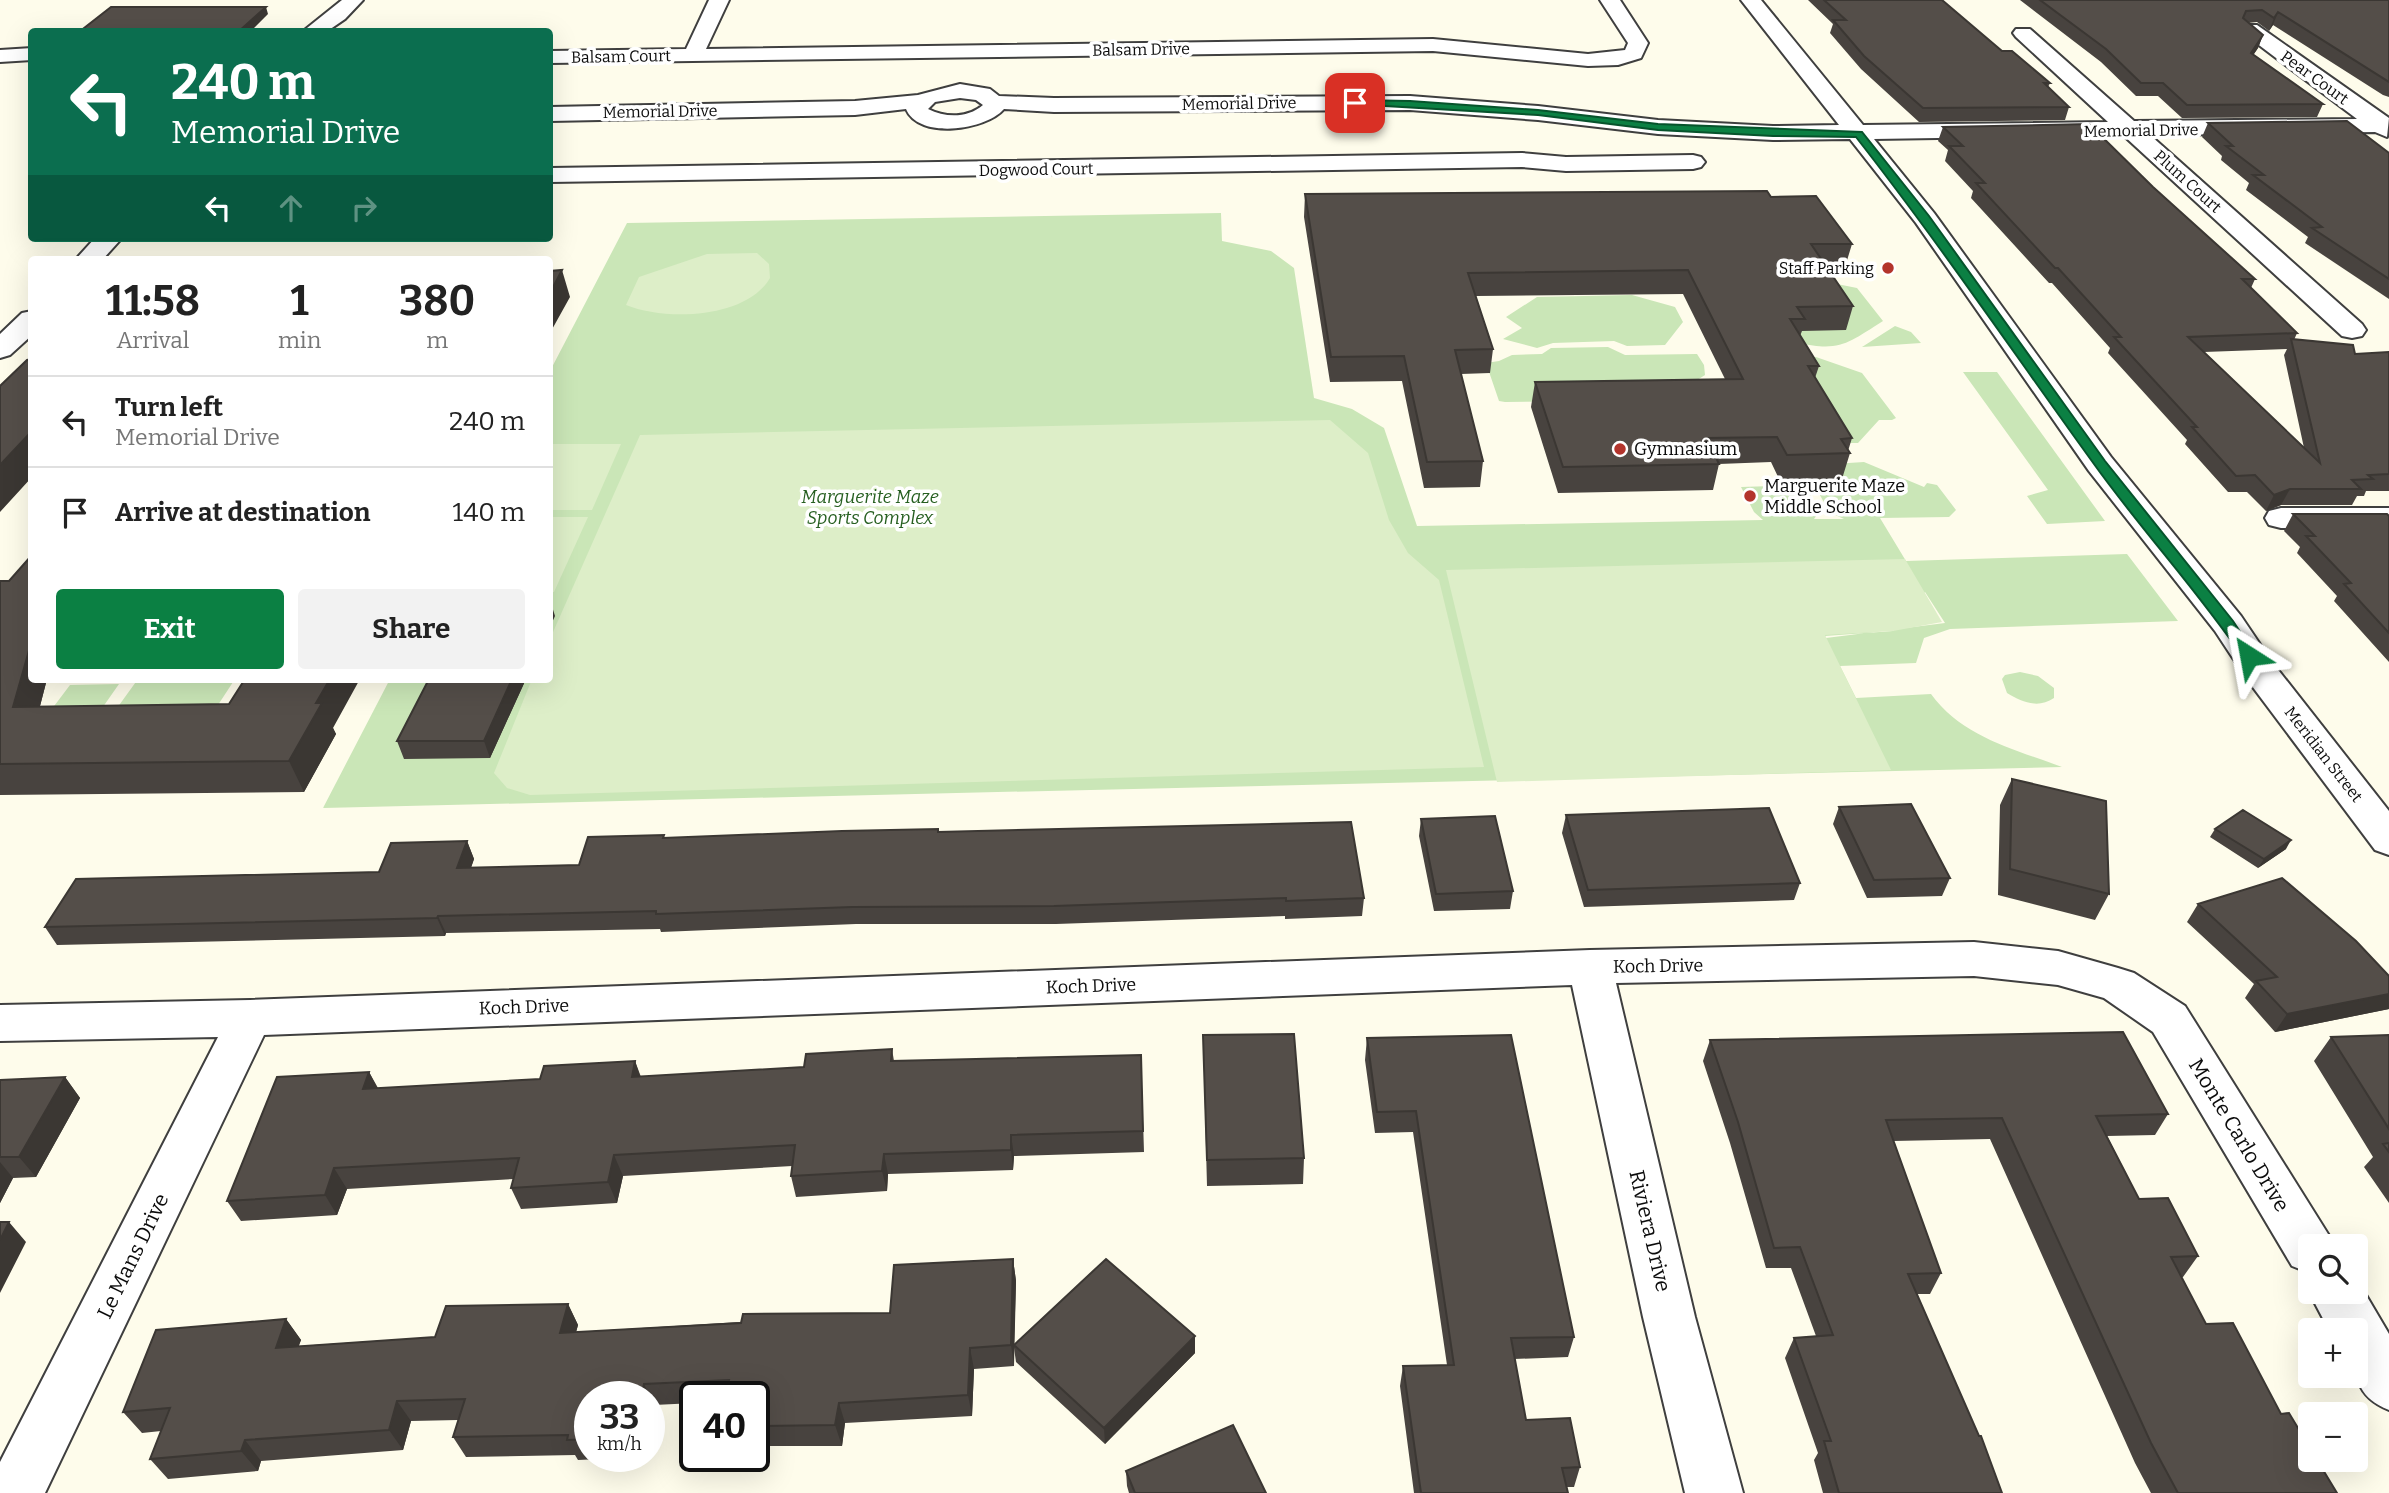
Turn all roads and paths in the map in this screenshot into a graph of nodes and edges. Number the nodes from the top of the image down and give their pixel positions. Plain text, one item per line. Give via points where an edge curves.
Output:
1 (353, 0) edge
2 (719, 0) edge
3 (1610, 0) edge
4 (1751, 0) edge
5 (335, 23) edge
6 (2249, 29) edge
7 (2023, 33) dead end
8 (28, 54) edge
9 (693, 55) junction
10 (0, 56) edge
11 (553, 57) edge
12 (966, 57) junction
13 (948, 92) junction
14 (972, 92) junction
15 (991, 108) junction
16 (924, 111) junction
17 (553, 114) edge
18 (2386, 127) edge
19 (2132, 130) junction
20 (1858, 134) junction
21 (952, 148) junction
22 (1693, 162) dead end
23 (553, 175) edge
24 (105, 242) edge
25 (92, 256) edge
26 (28, 323) edge
27 (2352, 330) dead end
28 (0, 349) edge
29 (2281, 518) dead end
30 (2389, 518) edge
31 (2389, 839) edge
32 (1590, 967) junction
33 (250, 1018) junction
34 (2169, 1019) joint
35 (0, 1023) edge
36 (2300, 1234) edge
37 (2342, 1304) edge
38 (2389, 1384) edge
39 (16, 1493) edge
40 (1714, 1493) edge

1 - 5 street
2 - 9 street
3 - 12 street, Balsam Drive via 1638,43 1634,54 1618,59 1433,45
4 - 20 street, Meridian Street
6 - 18 street, Pear Court
7 - 19 street, Plum Court
8 - 10 street
9 - 11 street, Balsam Court
9 - 12 street, Balsam Drive
12 - 13 street via 952,74
12 - 14 street
13 - 14 street
13 - 16 street
14 - 15 street
15 - 20 street, Memorial Drive via 1410,103 1658,127
15 - 21 street, Memorial Drive
16 - 17 street, Memorial Drive via 855,108
16 - 21 street
16 - 21 street, Memorial Drive
18 - 19 street, Memorial Drive
19 - 20 street, Memorial Drive
19 - 27 street, Plum Court
20 - 31 street, Meridian Street via 1926,218 2100,464 2228,624
21 - 22 street, Dogwood Court via 1566,164
21 - 23 street, Dogwood Court
24 - 25 street
26 - 28 street
29 - 30 street
32 - 33 street, Koch Drive
32 - 34 street, Koch Drive via 1974,959 2058,968 2118,985
32 - 40 street, Riviera Drive
33 - 35 street, Koch Drive
33 - 39 street, Le Mans Drive
34 - 36 street, Monte Carlo Drive
37 - 38 street

